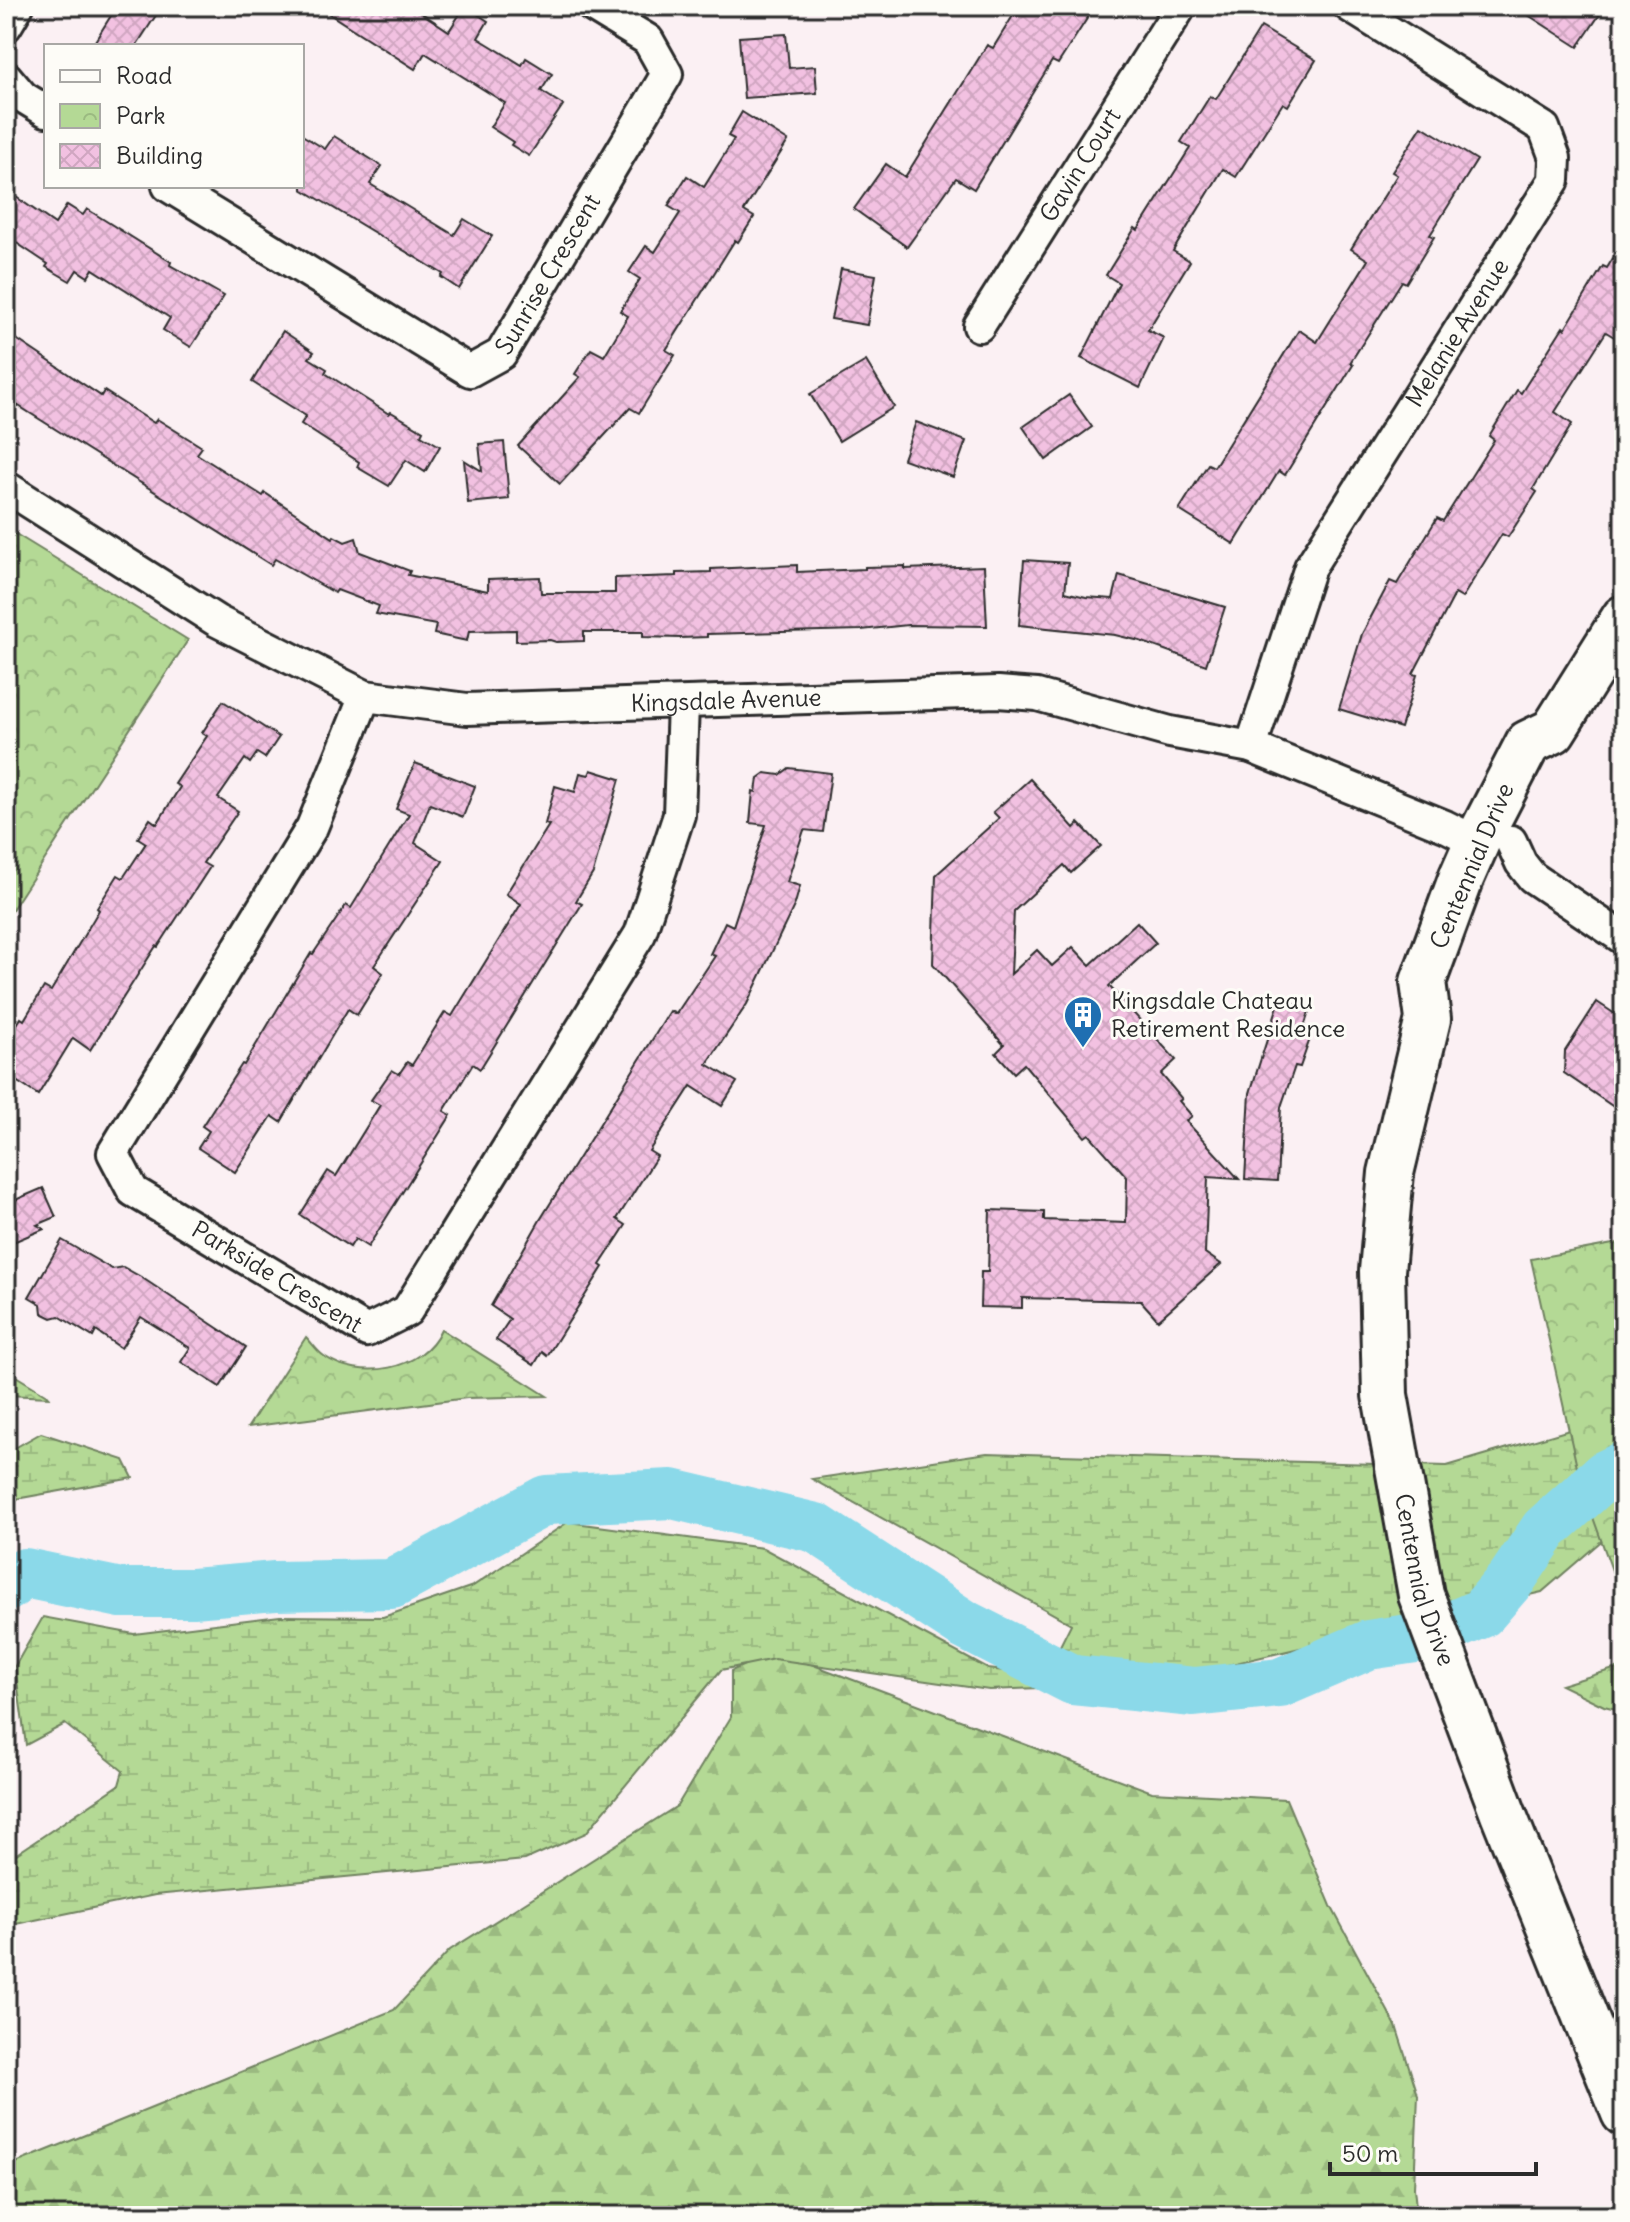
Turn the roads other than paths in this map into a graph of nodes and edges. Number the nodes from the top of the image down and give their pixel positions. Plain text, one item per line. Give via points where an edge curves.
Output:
1 (18, 6) edge
2 (592, 6) edge
3 (1181, 6) edge
4 (1349, 6) edge
5 (6, 26) edge
6 (6, 77) edge
7 (44, 110) edge
8 (171, 188) edge
9 (979, 326) dead end
10 (6, 487) edge
11 (1624, 618) edge
12 (365, 696) junction
13 (683, 704) junction
14 (1251, 747) junction
15 (1494, 841) junction
16 (1624, 939) edge
17 (1624, 2113) edge

1 - 5 street
2 - 8 street, Sunrise Crescent via 648,40 667,74 501,354 470,371
3 - 9 street, Gavin Court
4 - 14 street, Melanie Avenue via 1544,128 1555,158 1554,180 1310,567
6 - 7 street via 23,97
10 - 12 street, Kingsdale Avenue via 217,621
11 - 15 main road, Centennial Drive via 1553,731 1528,743
12 - 13 street, Kingsdale Avenue via 467,709
12 - 13 street, Parkside Crescent via 312,827 113,1153 133,1191 367,1331 407,1311 640,934 679,815
13 - 14 street, Kingsdale Avenue via 998,692 1037,695 1170,732
14 - 15 street, Kingsdale Avenue
15 - 16 street via 1532,877
15 - 17 main road, Centennial Drive via 1423,982 1428,1019 1391,1173 1382,1271 1385,1395 1421,1595

